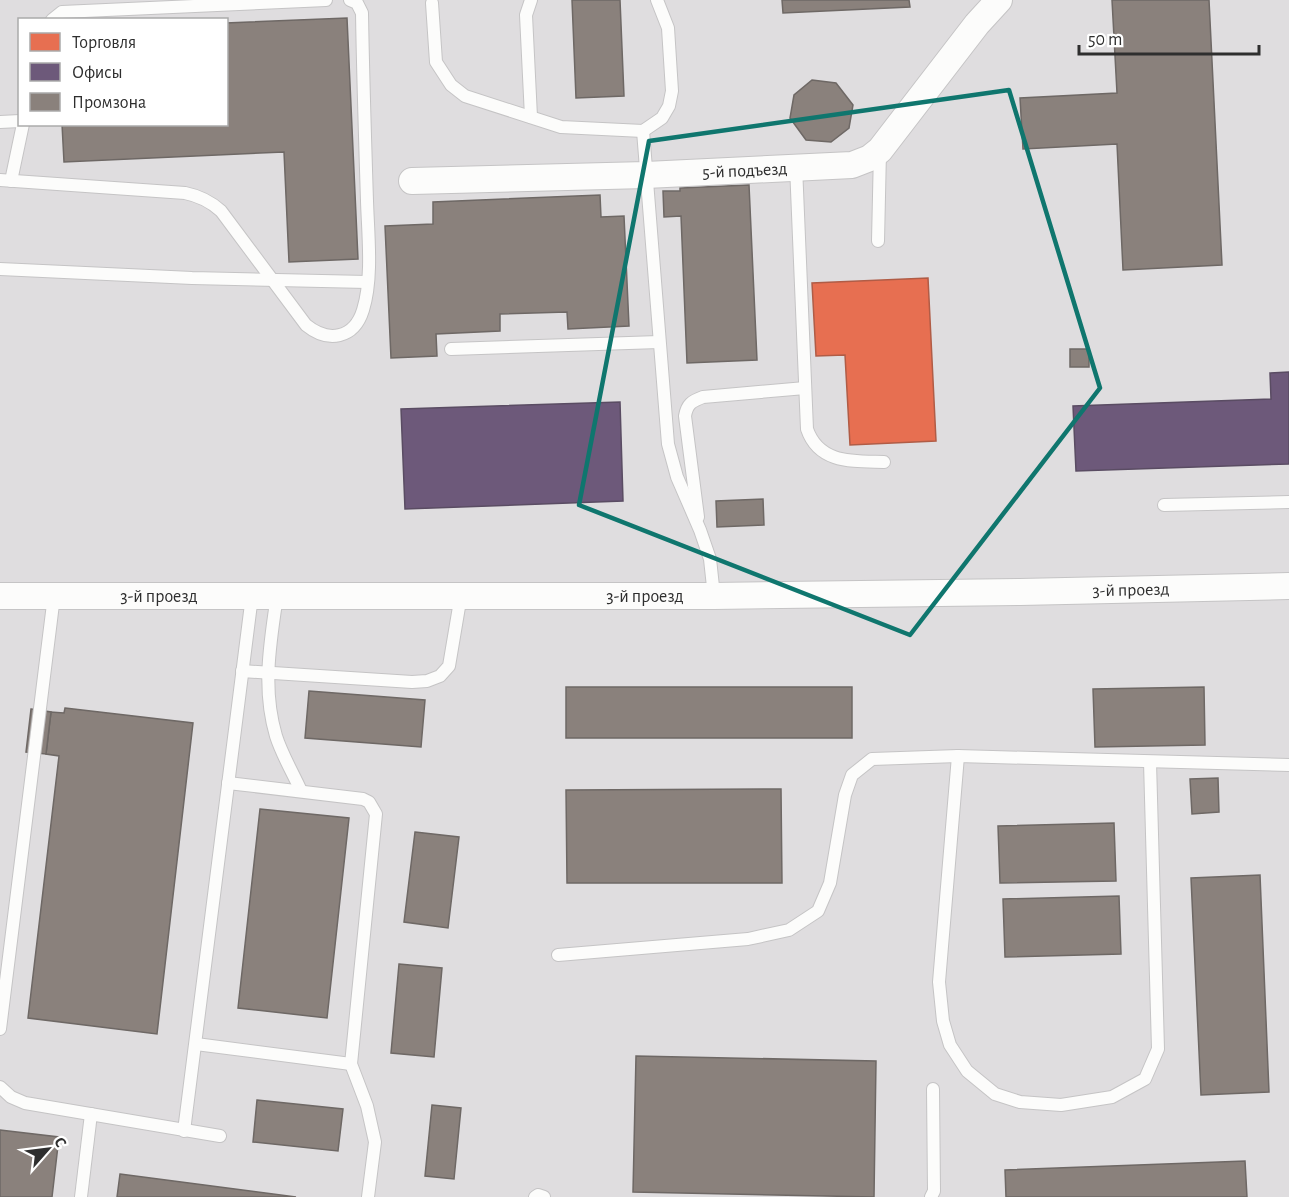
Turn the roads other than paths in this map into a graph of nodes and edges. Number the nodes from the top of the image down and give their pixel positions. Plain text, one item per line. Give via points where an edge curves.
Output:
1 (326, 0) edge
2 (350, 0) edge
3 (531, 0) edge
4 (657, 0) edge
5 (999, 0) edge
6 (432, 3) dead end
7 (54, 18) edge
8 (531, 117) junction
9 (18, 121) edge
10 (0, 122) edge
11 (22, 126) edge
12 (643, 131) junction
13 (880, 150) junction
14 (796, 166) junction
15 (646, 175) junction
16 (5, 180) edge
17 (412, 181) dead end
18 (878, 241) dead end
19 (0, 269) edge
20 (273, 280) junction
21 (367, 282) junction
22 (659, 342) junction
23 (451, 349) dead end
24 (805, 388) junction
25 (884, 462) dead end
26 (1289, 502) edge
27 (1164, 506) dead end
28 (700, 530) junction
29 (1289, 586) edge
30 (461, 595) junction
31 (0, 596) edge
32 (54, 596) junction
33 (264, 596) junction
34 (714, 596) junction
35 (242, 671) junction
36 (268, 673) junction
37 (958, 756) junction
38 (1150, 762) junction
39 (1289, 765) edge
40 (228, 783) junction
41 (301, 791) junction
42 (558, 955) dead end
43 (0, 1029) edge
44 (196, 1044) junction
45 (351, 1064) junction
46 (0, 1087) edge
47 (933, 1089) dead end
48 (91, 1114) junction
49 (184, 1131) junction
50 (220, 1136) dead end
51 (81, 1197) edge
52 (368, 1197) edge
53 (535, 1197) edge
54 (544, 1197) edge
55 (932, 1197) edge

1 - 7 lane via 62,12
2 - 21 lane via 357,3 362,13
3 - 8 lane via 526,15
4 - 12 lane via 668,28 672,91 662,118
5 - 13 street, 5-й подъезд
6 - 8 lane via 436,62 451,86 465,96
8 - 12 lane via 561,127
9 - 10 lane
11 - 16 lane
12 - 15 lane
13 - 14 street, 5-й подъезд via 852,165
13 - 18 lane
14 - 15 street, 5-й подъезд
14 - 24 lane
15 - 17 street, 5-й подъезд
15 - 22 lane
16 - 20 lane via 200,196 221,211
19 - 20 lane
20 - 21 lane
20 - 21 lane via 306,325 323,336 348,332 358,323
22 - 23 lane
22 - 28 lane via 668,444 677,477
24 - 25 lane via 807,429 817,449 848,461
24 - 28 lane via 703,397 687,407
26 - 27 lane
28 - 34 lane via 710,559
29 - 34 street, 3-й проезд
30 - 33 street, 3-й проезд
30 - 34 street, 3-й проезд
30 - 36 lane via 449,666 428,681
31 - 32 street, 3-й проезд
32 - 33 street, 3-й проезд
32 - 43 lane
33 - 35 lane
33 - 36 lane
35 - 36 lane
35 - 40 lane
36 - 41 lane via 276,734
37 - 38 lane
37 - 38 lane via 939,982 943,1021 951,1045 967,1071 995,1094 1020,1102 1061,1105 1112,1097 1145,1079 1158,1049
37 - 42 lane via 872,759 852,775 830,883 818,911 789,930 748,939
38 - 39 lane
40 - 41 lane
40 - 44 lane
41 - 45 lane via 363,800 369,802 376,814
44 - 45 lane
44 - 49 lane
45 - 52 lane via 375,1142
46 - 48 lane via 25,1103
47 - 55 lane
48 - 49 lane
48 - 51 lane
49 - 50 lane
53 - 54 lane

